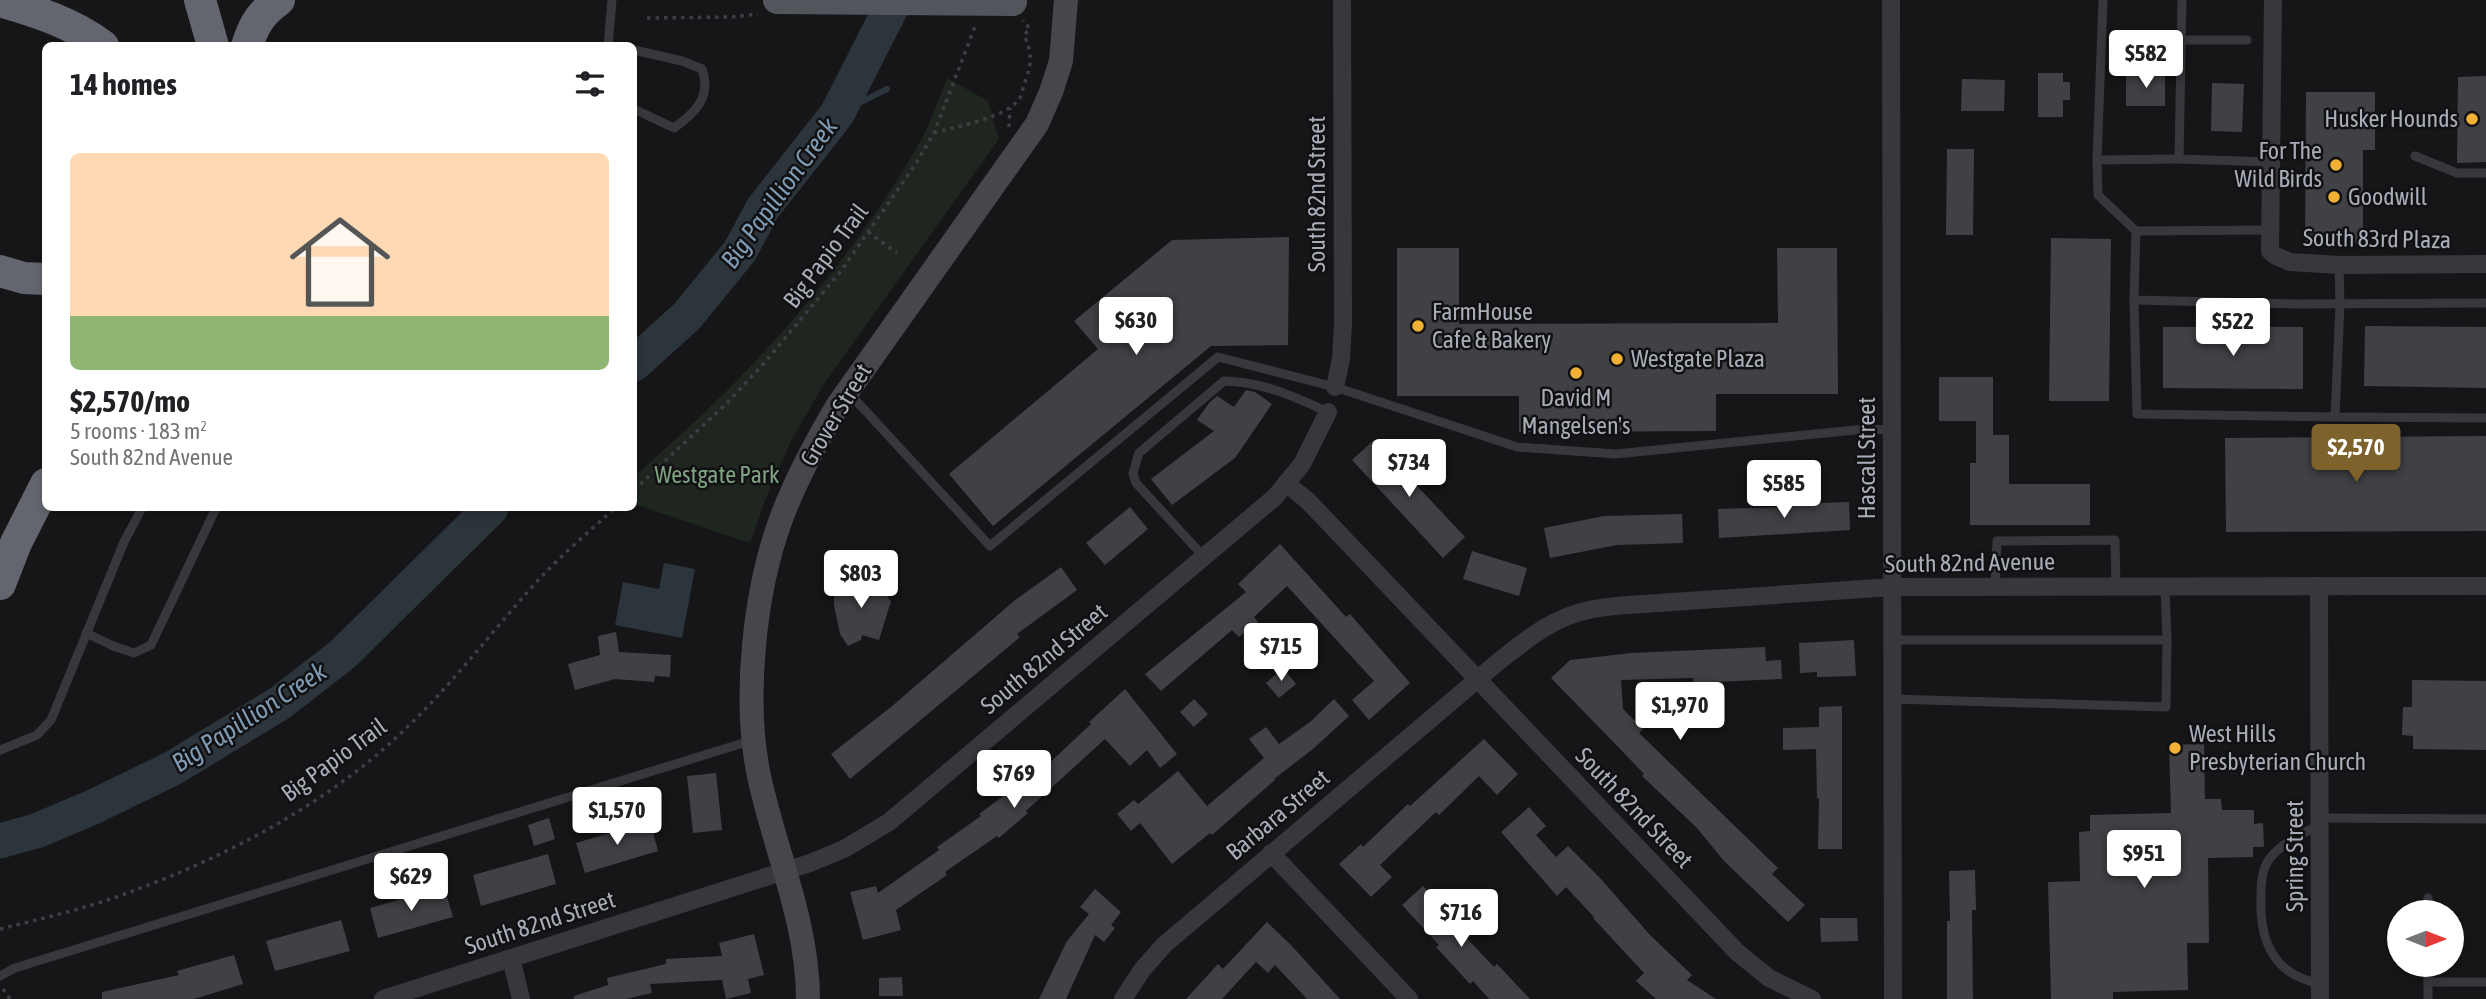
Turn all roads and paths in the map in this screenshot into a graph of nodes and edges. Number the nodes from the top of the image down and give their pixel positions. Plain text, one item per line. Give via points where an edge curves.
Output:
1 (200, 0) edge
2 (279, 0) edge
3 (612, 0) edge
4 (1066, 0) edge
5 (1342, 0) edge
6 (1891, 0) edge
7 (2103, 0) edge
8 (2182, 0) edge
9 (2273, 0) edge
10 (0, 1) edge
11 (1013, 2) dead end
12 (772, 7) edge
13 (647, 18) dead end
14 (978, 19) dead end
15 (1030, 29) dead end
16 (2181, 40) junction
17 (2247, 40) dead end
18 (97, 42) edge
19 (212, 42) edge
20 (249, 42) edge
21 (609, 42) edge
22 (637, 51) edge
23 (1010, 108) junction
24 (637, 110) edge
25 (1008, 129) dead end
26 (934, 133) junction
27 (2415, 156) dead end
28 (2179, 159) junction
29 (2097, 160) junction
30 (2271, 162) junction
31 (2486, 173) edge
32 (2270, 230) junction
33 (2136, 231) junction
34 (868, 232) junction
35 (897, 253) dead end
36 (2486, 264) edge
37 (2339, 265) junction
38 (0, 271) edge
39 (42, 279) edge
40 (2134, 300) junction
41 (2486, 303) edge
42 (2340, 304) junction
43 (1335, 387) junction
44 (848, 391) junction
45 (1328, 412) joint
46 (2335, 417) junction
47 (2486, 418) edge
48 (1891, 430) junction
49 (1286, 484) junction
50 (637, 487) edge
51 (42, 492) edge
52 (140, 511) edge
53 (215, 511) edge
54 (612, 511) edge
55 (1203, 557) junction
56 (0, 584) edge
57 (2319, 586) junction
58 (2486, 586) edge
59 (1893, 587) junction
60 (1995, 587) junction
61 (2116, 587) junction
62 (2165, 587) junction
63 (86, 633) junction
64 (1893, 640) junction
65 (2167, 640) junction
66 (1477, 680) junction
67 (1893, 699) junction
68 (754, 740) junction
69 (0, 750) edge
70 (2486, 819) edge
71 (2319, 821) junction
72 (1271, 853) junction
73 (784, 871) junction
74 (0, 929) edge
75 (511, 958) junction
76 (0, 976) edge
77 (2428, 977) edge
78 (2428, 982) junction
79 (2486, 982) edge
80 (0, 984) edge
81 (2320, 992) edge
82 (10, 999) edge
83 (383, 999) edge
84 (521, 999) edge
85 (808, 999) edge
86 (1123, 999) edge
87 (1409, 999) edge
88 (1812, 999) edge
89 (1893, 999) edge
90 (2428, 999) edge

1 - 19 highway
2 - 20 highway via 259,17
3 - 21 lane
4 - 44 street, Grover Street via 1061,61 1037,124
5 - 43 street, South 82nd Street via 1343,324
6 - 48 street, Hascall Street
7 - 29 lane
8 - 16 lane
9 - 30 street
10 - 18 highway via 51,18
11 - 12 main road, bridge
12 - 13 path via 731,17
14 - 26 path, Big Papio Trail
15 - 23 path via 1024,35 1031,66 1020,97
16 - 17 lane
16 - 28 lane
22 - 24 lane via 702,69 706,82 700,106 674,128
23 - 25 path
23 - 26 path
26 - 34 path, Big Papio Trail
27 - 31 lane via 2457,173
28 - 29 lane
28 - 30 lane
29 - 33 lane via 2098,195
30 - 32 street
32 - 33 lane
32 - 37 street, South 83rd Plaza via 2270,251 2290,262
33 - 40 lane
34 - 35 path
34 - 50 path, Big Papio Trail via 766,361
36 - 37 street, South 83rd Plaza
37 - 42 lane
38 - 39 highway
40 - 42 lane
40 - 46 lane via 2137,414
41 - 42 lane
42 - 46 lane
43 - 44 lane via 1218,357 990,546
43 - 48 lane via 1517,447 1616,454
44 - 68 street, Grover Street via 810,452 781,521 768,568 752,664
45 - 49 street, South 82nd Street via 1302,464
45 - 55 lane via 1273,387 1224,381 1139,453 1133,473 1136,484
46 - 47 lane
48 - 59 street, Hascall Street
49 - 55 street, South 82nd Street
49 - 66 street, South 82nd Street
51 - 56 highway
52 - 63 lane
53 - 63 lane via 151,646 134,653
54 - 74 path, Big Papio Trail via 526,594 399,736 339,783 244,842 185,870 121,895
55 - 73 street, South 82nd Street via 889,822 844,849
57 - 58 street, South 82nd Avenue
57 - 62 street, South 82nd Avenue
57 - 71 street, Spring Street
59 - 60 street, South 82nd Avenue
59 - 64 street, Hascall Street
59 - 66 street, South 82nd Avenue via 1588,610 1540,629
60 - 61 street, South 82nd Avenue
60 - 61 lane via 1997,541 2115,540
61 - 62 street, South 82nd Avenue
62 - 65 lane
63 - 69 lane via 51,720 37,735
64 - 65 lane
64 - 67 street, Hascall Street
65 - 67 lane via 2166,706
66 - 72 street, Barbara Street
66 - 88 street, South 82nd Street via 1737,952 1769,978
67 - 89 street, Hascall Street
68 - 73 street, Grover Street via 758,774
68 - 76 lane
70 - 71 lane
71 - 81 street, Spring Street
71 - 81 lane via 2268,861 2261,878 2260,915 2263,936 2273,954 2289,972
72 - 86 street, Barbara Street via 1164,945
72 - 87 street
73 - 75 street, South 82nd Street
73 - 85 street, Grover Street via 806,951
75 - 83 street, South 82nd Street
75 - 84 street
77 - 78 lane
78 - 79 lane
78 - 90 lane
80 - 82 path

